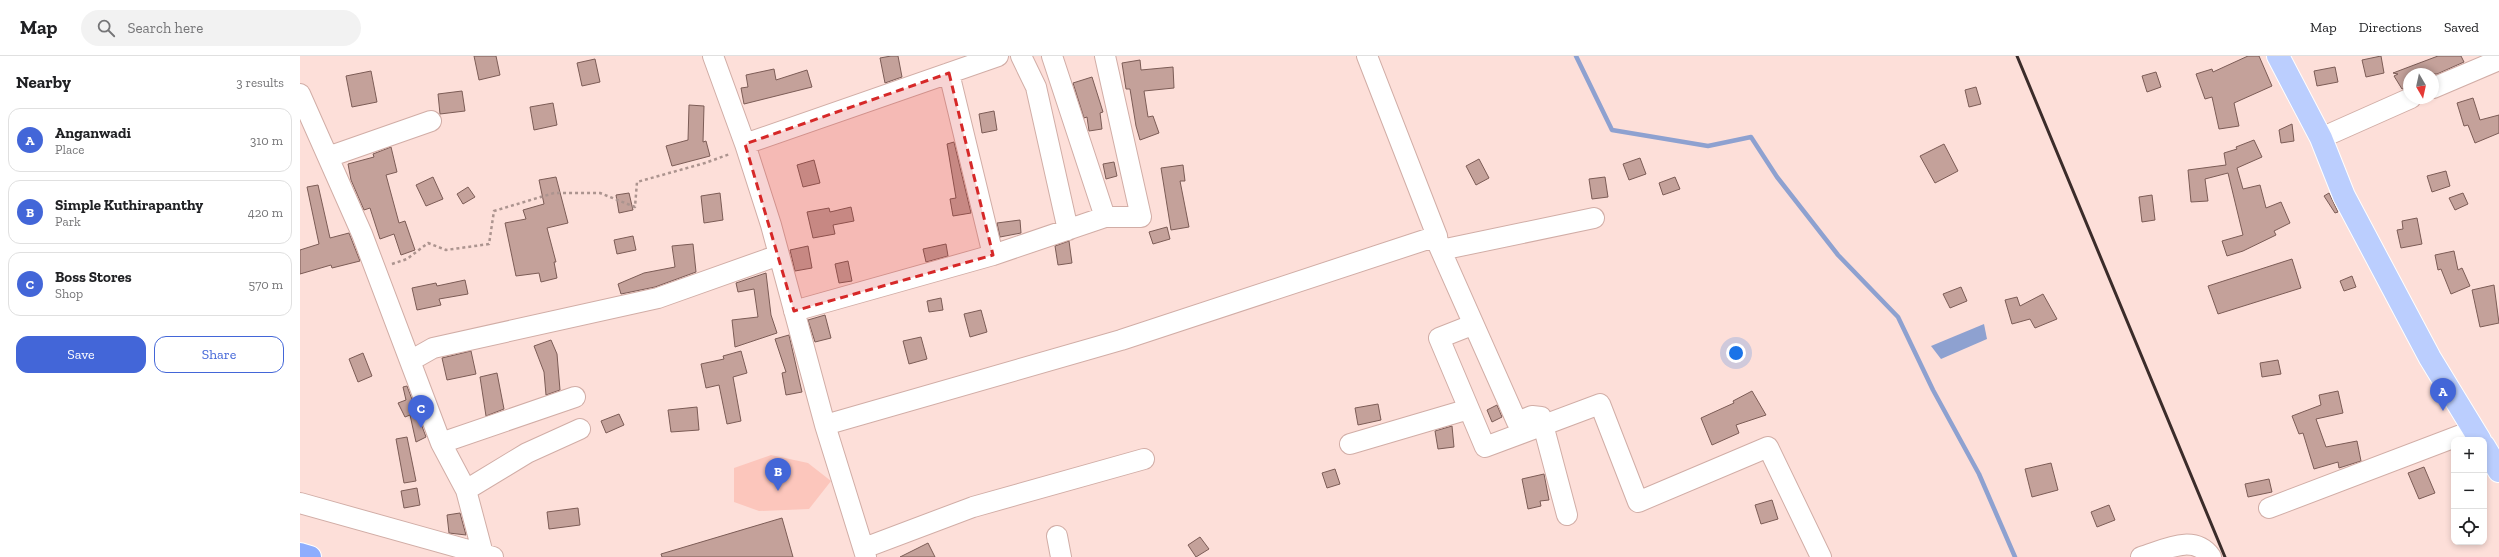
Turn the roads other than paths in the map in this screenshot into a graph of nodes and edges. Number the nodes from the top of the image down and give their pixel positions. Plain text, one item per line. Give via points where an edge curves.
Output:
1 (713, 56) edge
2 (998, 56) edge
3 (1021, 56) edge
4 (1052, 56) edge
5 (1105, 56) edge
6 (1367, 56) edge
7 (2279, 56) edge
8 (2499, 60) edge
9 (949, 73) junction
10 (2439, 85) edge
11 (300, 94) edge
12 (2403, 102) edge
13 (431, 121) dead end
14 (2321, 138) junction
15 (745, 144) junction
16 (328, 157) junction
17 (1105, 217) junction
18 (1594, 218) dead end
19 (1068, 230) junction
20 (1439, 243) junction
21 (779, 255) junction
22 (993, 255) junction
23 (794, 311) junction
24 (1472, 325) junction
25 (410, 361) junction
26 (575, 397) dead end
27 (1469, 409) junction
28 (825, 426) junction
29 (1543, 426) junction
30 (580, 429) dead end
31 (2479, 437) edge
32 (441, 443) junction
33 (1350, 444) dead end
34 (2451, 448) edge
35 (2487, 450) edge
36 (1144, 459) dead end
37 (2499, 470) edge
38 (466, 490) junction
39 (300, 503) edge
40 (2269, 508) dead end
41 (1567, 515) dead end
42 (1056, 536) dead end
43 (865, 553) edge
44 (300, 554) edge
45 (488, 555) edge
46 (310, 557) edge
47 (1061, 557) edge
48 (1820, 557) edge
49 (2141, 557) edge
50 (2211, 557) edge

1 - 15 street
2 - 9 street
3 - 19 street via 1036,87
4 - 17 street
5 - 17 street via 1141,217
6 - 20 street
7 - 14 main road
8 - 10 street
9 - 15 street
9 - 22 street
11 - 16 street
12 - 14 street
13 - 16 street
14 - 31 main road via 2344,196 2430,358
15 - 21 street
16 - 25 street via 376,270
17 - 19 street
18 - 20 street
19 - 22 street
20 - 24 street
20 - 28 street via 1121,340
21 - 23 street
21 - 25 street via 658,298 433,348
22 - 23 street
23 - 28 street
24 - 27 street via 1439,338
24 - 29 street via 1517,422 1537,415 1541,417
25 - 32 street
26 - 32 street
27 - 29 street via 1485,447
27 - 33 street
28 - 43 street
29 - 41 street
29 - 48 street via 1600,404 1638,502 1768,447
30 - 38 street via 527,453
32 - 38 street
34 - 40 street
35 - 37 main road
36 - 43 street via 973,507
38 - 45 street
39 - 45 street
42 - 47 street
44 - 46 highway
49 - 50 street via 2182,544 2196,544 2205,549

